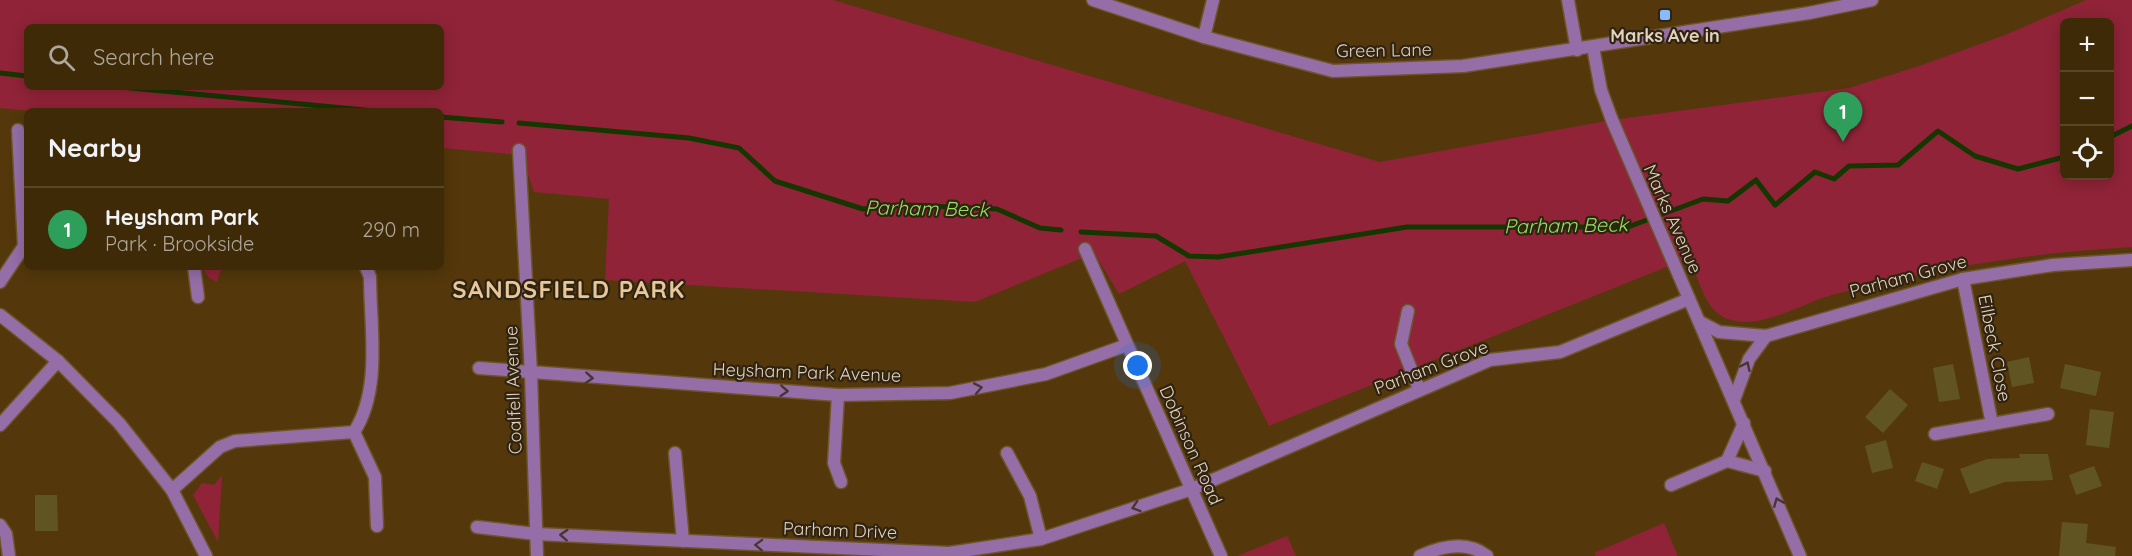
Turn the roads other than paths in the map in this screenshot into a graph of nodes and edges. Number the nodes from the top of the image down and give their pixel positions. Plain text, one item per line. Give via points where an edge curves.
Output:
1 (1093, 0) edge
2 (1213, 0) edge
3 (1568, 0) edge
4 (1872, 0) edge
5 (1203, 37) junction
6 (1593, 47) junction
7 (1576, 50) junction
8 (18, 130) dead end
9 (519, 150) dead end
10 (1085, 249) dead end
11 (2132, 260) edge
12 (194, 270) edge
13 (367, 270) edge
14 (1963, 279) junction
15 (0, 282) edge
16 (198, 297) dead end
17 (1689, 299) junction
18 (1408, 311) dead end
19 (0, 315) edge
20 (1700, 322) junction
21 (1766, 336) junction
22 (1126, 345) junction
23 (58, 361) junction
24 (479, 368) dead end
25 (531, 374) junction
26 (1419, 389) junction
27 (838, 395) junction
28 (1734, 400) junction
29 (2048, 414) dead end
30 (1744, 423) junction
31 (1992, 424) junction
32 (0, 425) edge
33 (354, 432) junction
34 (1935, 434) dead end
35 (675, 453) dead end
36 (1007, 453) dead end
37 (1727, 461) junction
38 (1765, 471) junction
39 (841, 482) dead end
40 (1671, 485) dead end
41 (1192, 489) junction
42 (172, 490) junction
43 (0, 525) edge
44 (377, 526) dead end
45 (477, 527) dead end
46 (536, 534) junction
47 (1041, 539) junction
48 (683, 541) junction
49 (949, 555) edge
50 (9, 556) edge
51 (206, 556) edge
52 (537, 556) edge
53 (1221, 556) edge
54 (1420, 556) edge
55 (1487, 556) edge
56 (1800, 556) edge

1 - 5 street, Green Lane
2 - 5 street
3 - 7 street
4 - 6 street, Green Lane
5 - 7 street, Green Lane via 1333,71 1463,66
6 - 7 street, Green Lane
6 - 17 street, Marks Avenue via 1601,90 1612,120
8 - 15 street via 24,246
9 - 25 street, Coalfell Avenue
10 - 22 street, Dobinson Road
11 - 14 street, Parham Grove via 2053,265
12 - 16 street
13 - 33 street via 369,399
14 - 21 street, Parham Grove
14 - 31 street, Eilbeck Close
17 - 20 street, Marks Avenue
17 - 26 street, Parham Grove via 1560,352 1490,360
18 - 26 street via 1401,344
19 - 23 street
20 - 21 street, Parham Grove via 1719,332
20 - 28 street, Marks Avenue
28 -> 21 street via 1749,358
27 -> 22 street, Heysham Park Avenue via 950,393 1046,374
22 - 41 street, Dobinson Road
23 - 32 street
23 - 42 street via 119,423
24 - 25 street, Heysham Park Avenue
25 -> 27 street, Heysham Park Avenue
25 - 46 street, Coalfell Avenue
26 - 41 street, Parham Grove
27 - 39 street via 834,463
28 - 30 street, Marks Avenue
29 - 31 street
30 - 37 street
30 - 38 street, Marks Avenue
31 - 34 street
33 - 42 street via 235,441 220,447
33 - 44 street via 375,477
35 - 48 street
36 - 47 street via 1030,496
37 - 38 street
37 - 40 street
56 -> 38 street, Marks Avenue
41 -> 47 street, Parham Drive
41 - 53 street, Dobinson Road
42 - 51 street
43 - 50 street via 6,534
45 - 46 street, Parham Drive
48 -> 46 street, Parham Drive
46 - 52 street, Coalfell Avenue
47 - 49 street, Parham Drive
49 -> 48 street, Parham Drive
54 - 55 street via 1441,546 1477,548

